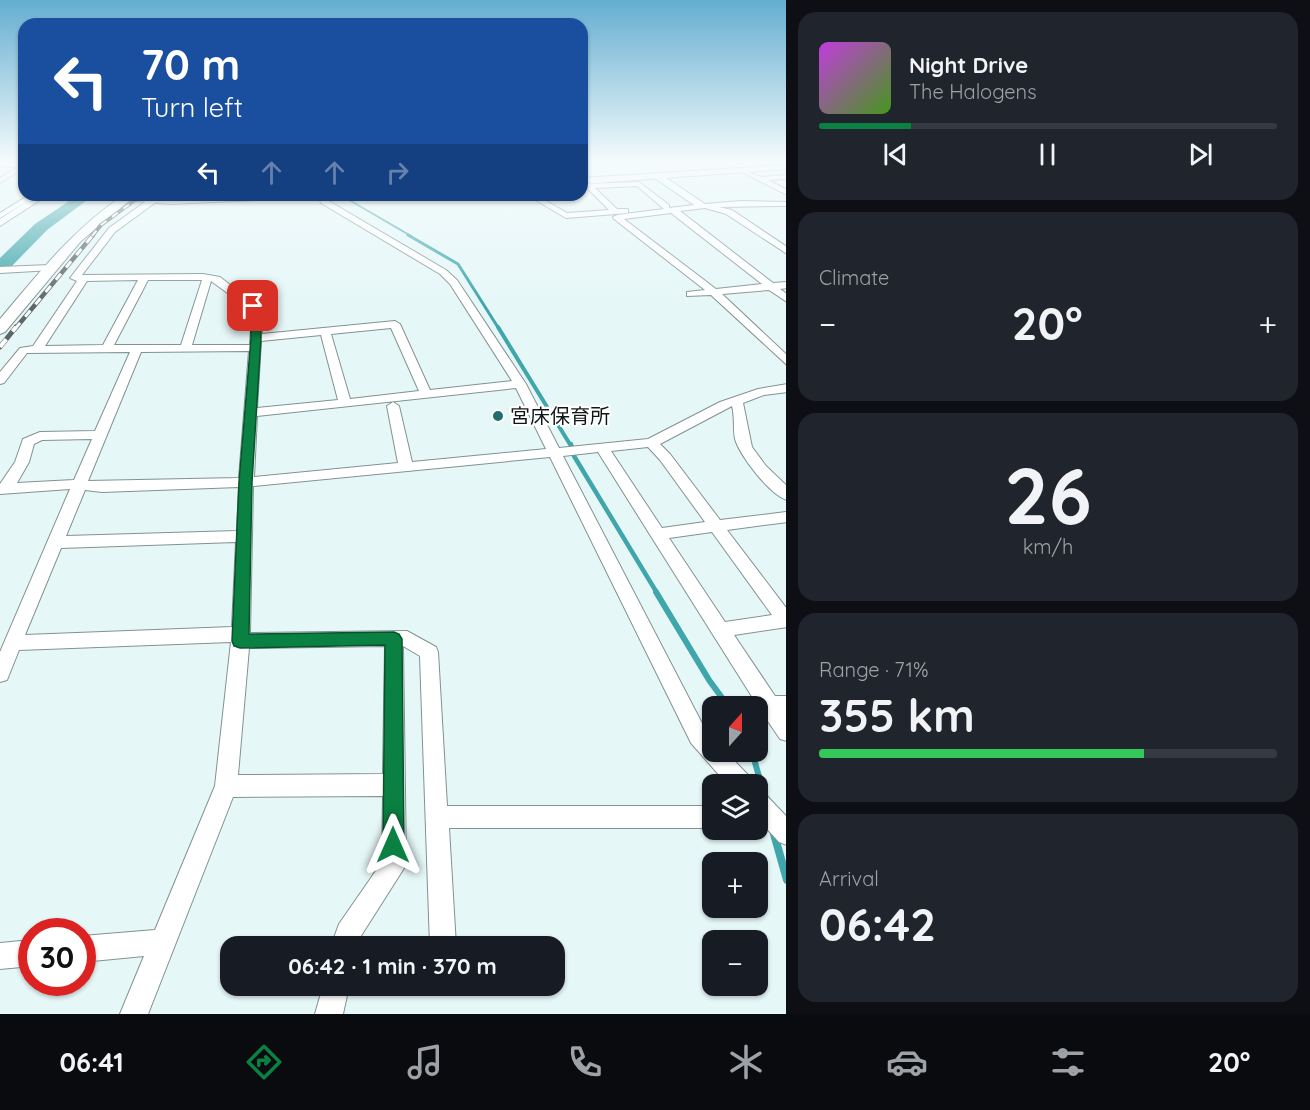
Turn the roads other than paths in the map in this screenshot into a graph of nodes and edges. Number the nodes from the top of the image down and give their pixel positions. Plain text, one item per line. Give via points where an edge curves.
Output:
1 (21, 209) edge
2 (110, 209) edge
3 (138, 209) edge
4 (338, 209) edge
5 (555, 209) edge
6 (612, 209) edge
7 (652, 209) edge
8 (662, 209) edge
9 (672, 209) edge
10 (718, 209) edge
11 (615, 212) junction
12 (0, 223) edge
13 (786, 251) edge
14 (50, 268) junction
15 (0, 270) edge
16 (84, 278) junction
17 (144, 278) junction
18 (207, 278) junction
19 (786, 285) edge
20 (772, 287) junction
21 (714, 292) junction
22 (690, 294) dead end
23 (786, 299) edge
24 (0, 329) edge
25 (325, 330) junction
26 (256, 343) junction
27 (107, 348) junction
28 (137, 348) junction
29 (185, 348) junction
30 (37, 349) junction
31 (786, 362) edge
32 (0, 380) edge
33 (520, 384) junction
34 (786, 388) edge
35 (426, 394) junction
36 (736, 401) junction
37 (345, 403) junction
38 (393, 406) dead end
39 (251, 412) junction
40 (101, 435) junction
41 (651, 443) junction
42 (603, 449) junction
43 (556, 452) junction
44 (406, 466) junction
45 (246, 482) junction
46 (80, 486) junction
47 (3, 489) edge
48 (786, 495) edge
49 (786, 517) edge
50 (716, 527) junction
51 (658, 534) junction
52 (244, 536) junction
53 (57, 542) junction
54 (786, 620) edge
55 (719, 630) junction
56 (241, 638) junction
57 (394, 639) junction
58 (15, 643) junction
59 (2, 666) edge
60 (777, 705) edge
61 (786, 732) edge
62 (732, 774) edge
63 (393, 785) junction
64 (226, 786) junction
65 (768, 813) edge
66 (702, 817) edge
67 (436, 818) junction
68 (786, 834) edge
69 (347, 936) edge
70 (442, 936) edge
71 (163, 942) junction
72 (96, 948) edge
73 (18, 954) edge
74 (0, 956) edge
75 (334, 996) edge
76 (134, 1014) edge
77 (329, 1014) edge

1 - 12 street
2 - 14 main road
3 - 16 street via 112,230 75,278
4 - 33 street via 454,282
5 - 11 street via 566,216
6 - 11 street
7 - 11 street
8 - 21 street via 617,217
9 - 20 street
10 - 13 street via 729,212
14 - 15 street
14 - 24 main road
16 - 17 street
16 - 30 street
17 - 18 street
17 - 27 street
18 - 26 street via 217,279 253,306
18 - 29 street
19 - 20 street
20 - 21 street
20 - 23 street
21 - 22 street
21 - 31 street
25 - 26 street
25 - 35 street via 395,324
25 - 37 street
26 - 29 street
26 - 39 street
27 - 28 street
27 - 30 street
28 - 29 street
28 - 40 street
30 - 32 street via 24,350
33 - 35 street
33 - 43 street
34 - 36 street
35 - 37 street
36 - 41 street
36 - 48 street via 747,451
37 - 39 street
38 - 44 street
39 - 45 street
40 - 46 street
40 - 47 street via 40,436 28,442 22,462
41 - 42 street
41 - 50 street
42 - 43 street
42 - 51 street
43 - 44 street
43 - 62 street via 698,736
44 - 45 street
45 - 46 street
45 - 52 street
46 - 47 street
46 - 53 street
49 - 50 street
50 - 51 street
50 - 54 street
51 - 55 street
52 - 53 street
52 - 56 street
53 - 58 street
54 - 55 street
55 - 60 street
56 - 57 street
56 - 58 street
56 - 64 street
57 - 63 street
57 - 67 street via 407,638 429,652
58 - 59 street
60 - 61 street
63 - 64 street
63 - 69 street via 393,865
64 - 71 street
65 - 68 street
66 - 67 street
67 - 70 street
71 - 72 street
71 - 76 street
73 - 74 street
75 - 77 street

